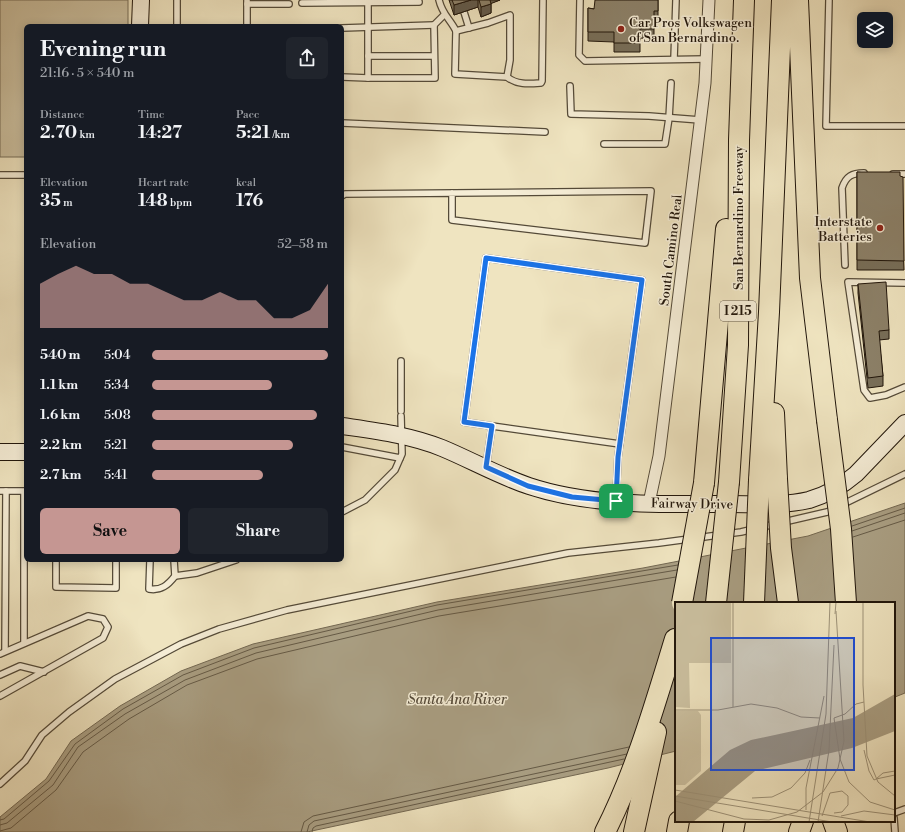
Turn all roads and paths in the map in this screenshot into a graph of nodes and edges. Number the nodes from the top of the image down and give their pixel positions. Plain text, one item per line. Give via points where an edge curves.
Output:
1 (140, 0) edge
2 (177, 0) edge
3 (368, 0) edge
4 (439, 0) edge
5 (543, 0) edge
6 (580, 0) edge
7 (676, 0) edge
8 (708, 0) edge
9 (744, 0) edge
10 (782, 0) edge
11 (798, 0) edge
12 (829, 0) edge
13 (247, 2) edge
14 (420, 2) dead end
15 (302, 3) dead end
16 (289, 4) dead end
17 (464, 12) edge
18 (444, 15) junction
19 (140, 24) edge
20 (177, 24) edge
21 (247, 24) edge
22 (434, 25) junction
23 (344, 28) edge
24 (368, 28) junction
25 (469, 28) junction
26 (456, 30) junction
27 (368, 56) junction
28 (434, 56) junction
29 (674, 59) junction
30 (706, 59) junction
31 (344, 77) edge
32 (507, 77) junction
33 (368, 78) junction
34 (671, 83) dead end
35 (570, 86) dead end
36 (669, 118) junction
37 (700, 120) junction
38 (344, 123) edge
39 (905, 126) edge
40 (545, 132) dead end
41 (739, 140) junction
42 (604, 144) dead end
43 (872, 174) edge
44 (887, 174) edge
45 (905, 174) edge
46 (0, 175) edge
47 (24, 175) edge
48 (452, 193) junction
49 (344, 195) edge
50 (845, 265) dead end
51 (905, 283) edge
52 (401, 361) dead end
53 (905, 387) edge
54 (344, 426) edge
55 (492, 426) junction
56 (901, 430) edge
57 (401, 436) junction
58 (620, 444) junction
59 (344, 447) edge
60 (0, 452) edge
61 (24, 452) edge
62 (400, 458) junction
63 (486, 467) junction
64 (905, 474) edge
65 (768, 480) junction
66 (3, 491) edge
67 (616, 501) junction
68 (649, 503) junction
69 (344, 511) edge
70 (56, 562) edge
71 (116, 562) edge
72 (150, 562) edge
73 (174, 562) edge
74 (230, 562) edge
75 (175, 576) junction
76 (682, 602) edge
77 (716, 602) edge
78 (754, 602) edge
79 (788, 602) edge
80 (846, 602) edge
81 (675, 640) edge
82 (675, 642) edge
83 (24, 643) junction
84 (3, 652) edge
85 (44, 672) junction
86 (0, 674) edge
87 (0, 696) edge
88 (0, 784) edge
89 (905, 809) edge
90 (895, 813) edge
91 (679, 822) edge
92 (735, 822) edge
93 (803, 822) edge
94 (833, 822) edge
95 (894, 822) edge
96 (605, 832) edge
97 (634, 832) edge
98 (677, 832) edge
99 (733, 832) edge
100 (799, 832) edge
101 (837, 832) edge
102 (895, 832) edge

1 - 19 street
2 - 20 lane
3 - 14 lane
3 - 15 lane
3 - 24 lane
4 - 18 lane
5 - 32 lane via 542,81 525,84 513,82
6 - 29 lane via 581,59
7 - 29 lane
8 - 30 street, South Camino Real
9 - 41 highway, San Bernardino Freeway / I 215
10 - 65 highway, I 215 via 769,312
11 - 80 highway, bridge via 810,278 842,528
12 - 39 lane via 826,126
13 - 16 lane
13 - 21 lane
17 - 25 lane
18 - 22 lane
18 - 26 lane
22 - 24 lane
22 - 28 lane
23 - 24 lane
24 - 27 lane
25 - 26 lane
25 - 32 lane via 510,15 510,60
26 - 32 lane via 454,74
27 - 28 lane
27 - 33 lane
28 - 33 lane via 435,78
29 - 30 lane
30 - 37 street, South Camino Real
31 - 33 lane
34 - 36 lane
35 - 36 lane via 571,114
36 - 37 lane
36 - 42 lane via 665,144
37 - 68 street, South Camino Real via 659,456
38 - 40 lane
41 - 76 highway, bridge via 730,193 704,483
41 - 77 highway, San Bernardino Freeway / I 215, bridge via 738,345 729,482
43 - 50 lane via 857,173 844,180 842,188
44 - 45 lane
46 - 47 lane
48 - 48 lane via 651,191 645,243 452,220
48 - 49 lane
51 - 53 lane via 848,282 864,390 870,398
52 - 57 lane
54 - 57 street, Fairway Drive
55 - 58 lane
55 - 58 lane via 464,422 486,258 642,280
55 - 63 lane
56 - 68 street, Fairway Drive via 848,482 814,498 789,504
57 - 62 lane
57 - 63 street, Fairway Drive via 442,448
58 - 67 lane
59 - 62 lane
60 - 61 street
62 - 69 lane via 395,470 365,500
63 - 67 street, Fairway Drive via 528,486 572,497
64 - 88 lane via 827,512 748,530 568,553 286,610 219,629 181,644 109,683 42,735 25,761
65 - 78 highway, bridge
65 - 79 highway, bridge
66 - 83 lane via 24,491
66 - 84 lane
67 - 68 street, Fairway Drive
70 - 71 lane via 56,587 116,588
72 - 75 lane via 149,589 167,586
73 - 75 lane
74 - 75 lane via 197,573
81 - 96 highway via 648,726
82 - 97 highway
83 - 84 lane
83 - 85 lane via 88,616 103,619 108,627 103,638
85 - 86 lane via 20,666
85 - 87 lane
89 - 90 lane
91 - 98 highway
92 - 99 highway
93 - 100 highway
94 - 101 highway
95 - 102 lane

